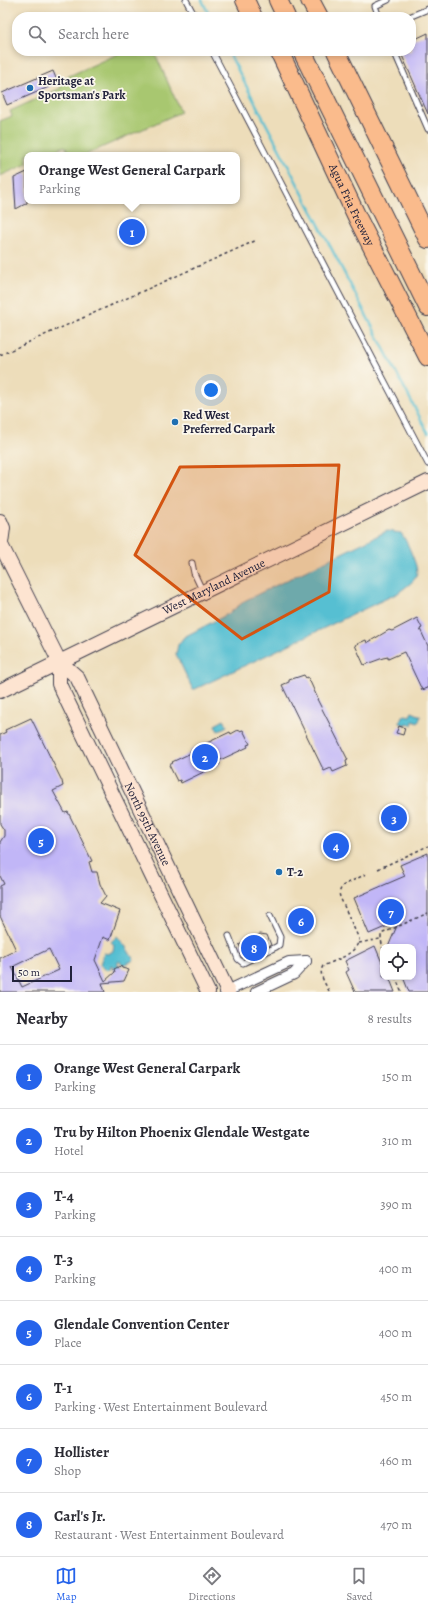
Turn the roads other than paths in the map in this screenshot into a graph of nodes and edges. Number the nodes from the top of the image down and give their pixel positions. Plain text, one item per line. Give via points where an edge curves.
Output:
1 (186, 0) edge
2 (245, 0) edge
3 (256, 0) edge
4 (278, 0) edge
5 (289, 0) edge
6 (310, 0) edge
7 (324, 0) edge
8 (388, 0) edge
9 (428, 8) edge
10 (192, 12) edge
11 (251, 12) edge
12 (262, 12) edge
13 (284, 12) edge
14 (295, 12) edge
15 (316, 12) edge
16 (330, 12) edge
17 (377, 12) edge
18 (416, 14) edge
19 (215, 56) edge
20 (271, 56) edge
21 (281, 56) edge
22 (304, 56) edge
23 (314, 56) edge
24 (338, 56) edge
25 (349, 56) edge
26 (396, 56) edge
27 (428, 129) edge
28 (377, 134) junction
29 (327, 156) junction
30 (428, 240) edge
31 (428, 286) edge
32 (428, 307) edge
33 (428, 357) edge
34 (428, 464) edge
35 (423, 484) edge
36 (0, 521) edge
37 (0, 543) edge
38 (192, 563) dead end
39 (202, 591) junction
40 (59, 661) junction
41 (0, 691) edge
42 (270, 916) dead end
43 (228, 936) dead end
44 (208, 992) edge
45 (227, 992) edge
46 (256, 992) edge

1 - 10 lane
2 - 11 highway
3 - 12 highway
4 - 13 highway
5 - 14 highway
6 - 15 highway
7 - 16 highway
8 - 17 lane via 375,6
9 - 18 lane
19 - 34 lane
20 - 29 highway via 307,128
21 - 29 highway, Agua Fria Freeway
22 - 32 highway
23 - 31 highway via 357,147
24 - 28 highway
25 - 28 highway via 368,96
26 - 27 lane
28 - 30 highway
29 - 33 highway, Agua Fria Freeway
35 - 39 street, West Maryland Avenue
36 - 37 street, North 95th Avenue via 3,528
37 - 40 street, North 95th Avenue
38 - 39 lane
39 - 40 street, West Maryland Avenue
40 - 41 street, West Maryland Avenue
40 - 44 street, North 95th Avenue via 59,684
40 - 45 street, North 95th Avenue via 77,677
42 - 43 lane via 280,937 276,948 243,963 238,959
45 - 46 street via 289,962 306,961 294,974

